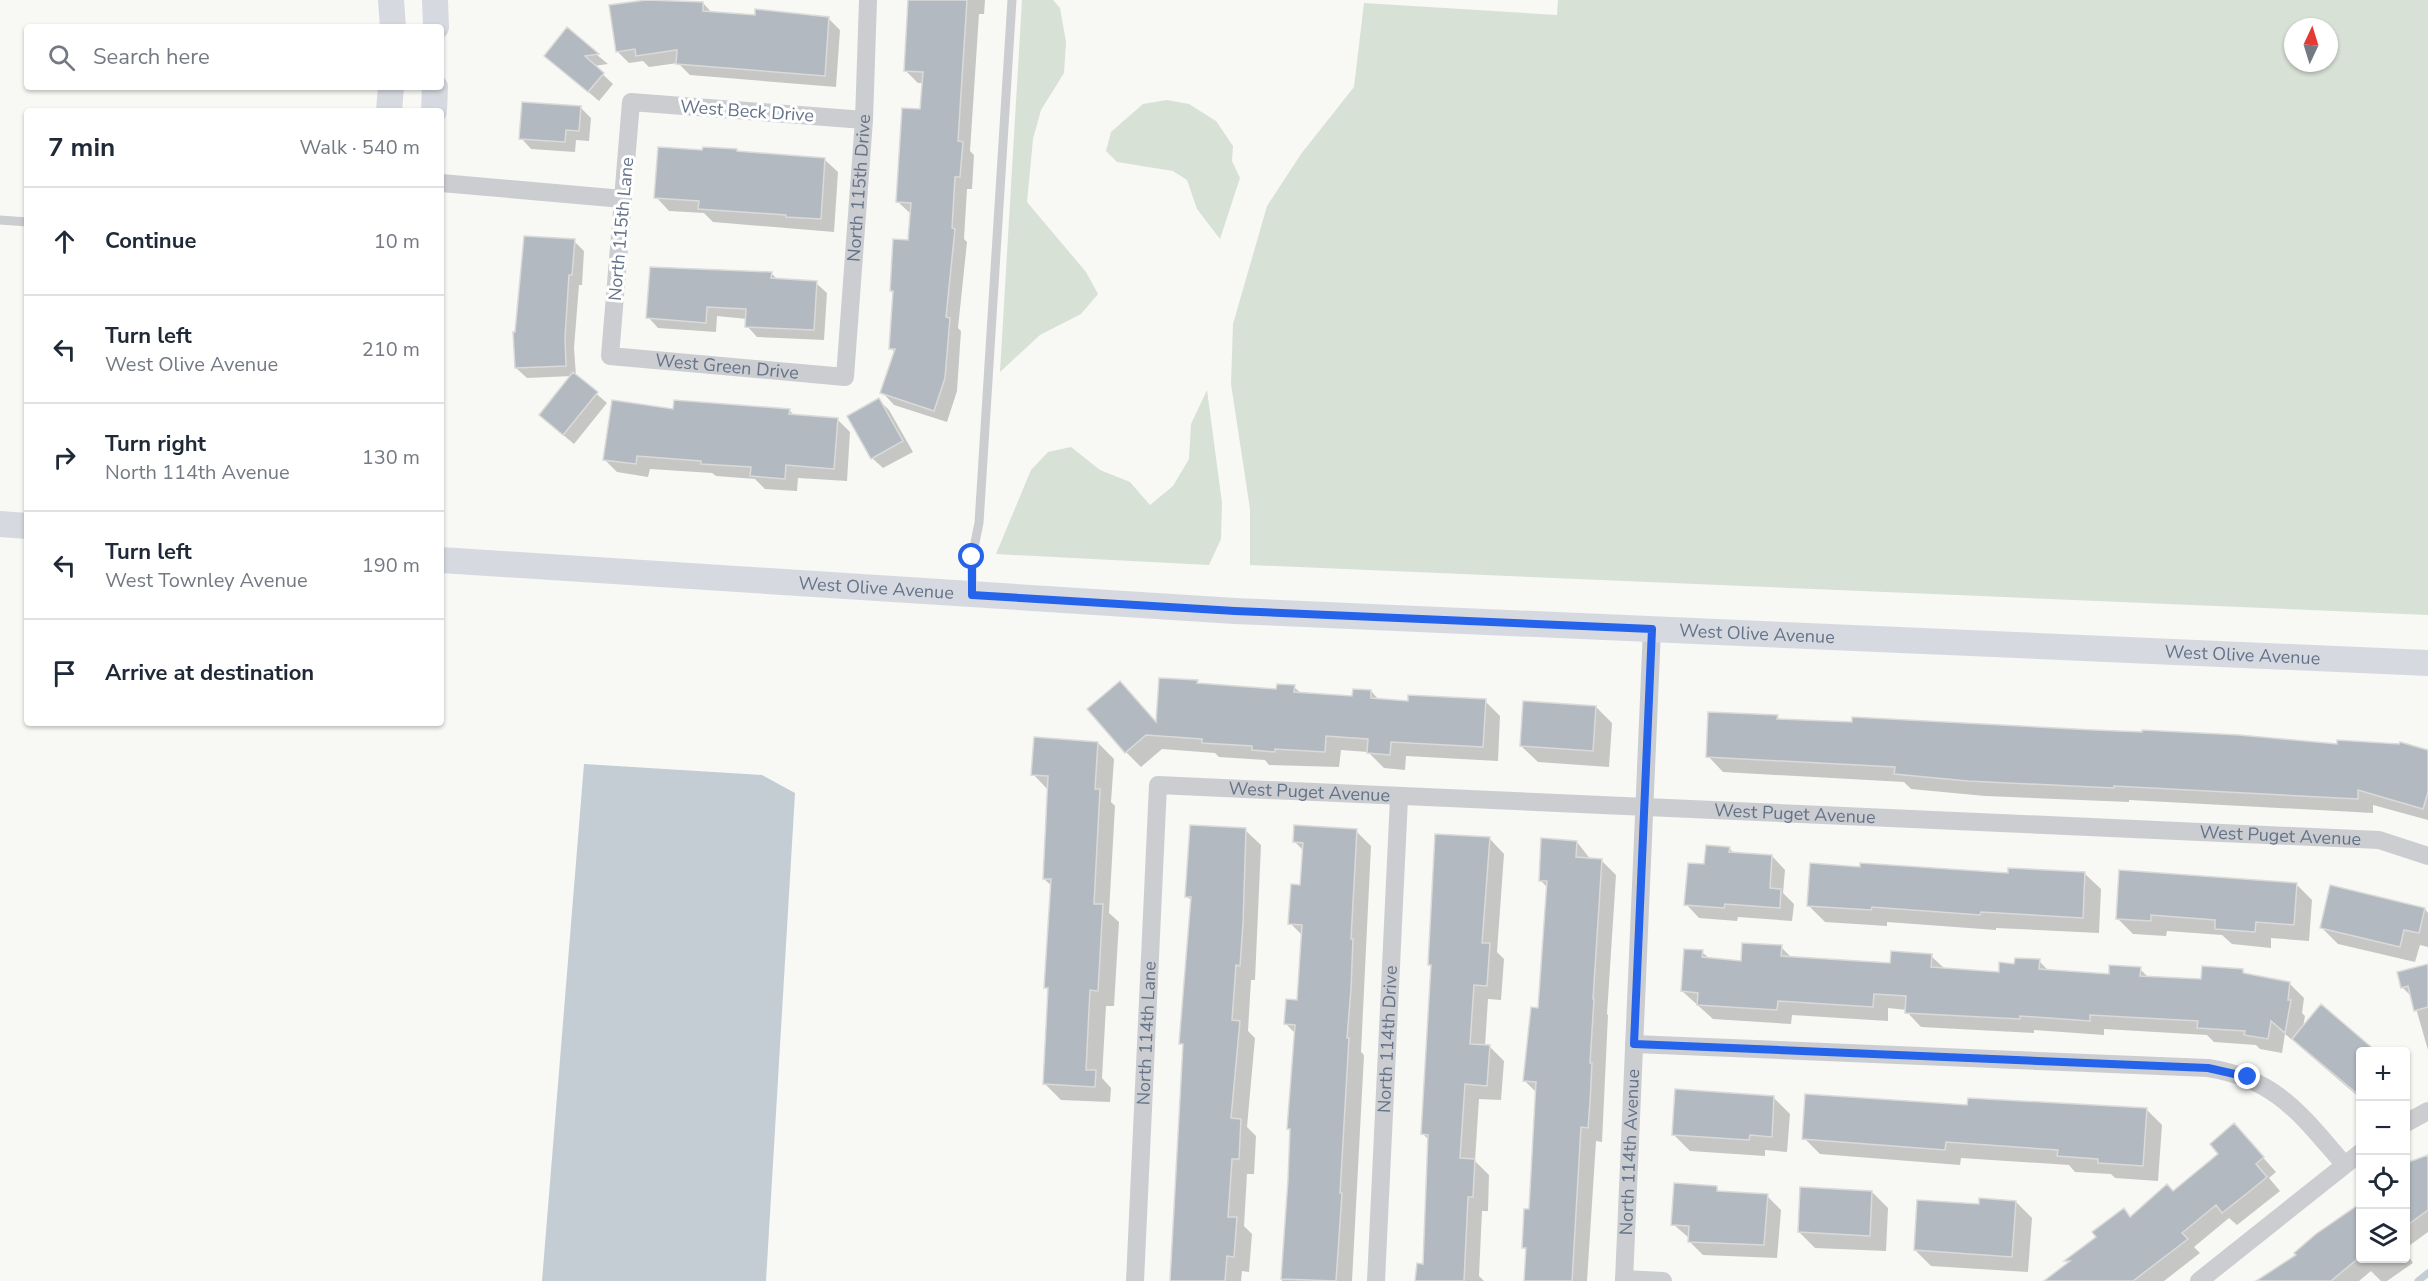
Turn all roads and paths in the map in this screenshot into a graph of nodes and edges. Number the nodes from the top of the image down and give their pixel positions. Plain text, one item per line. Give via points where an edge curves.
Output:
1 (391, 0) edge
2 (435, 0) edge
3 (868, 0) edge
4 (1012, 0) edge
5 (393, 24) edge
6 (436, 24) edge
7 (391, 90) edge
8 (435, 90) edge
9 (631, 102) joint
10 (389, 108) edge
11 (434, 108) edge
12 (864, 120) junction
13 (444, 183) edge
14 (623, 199) junction
15 (0, 220) edge
16 (24, 222) edge
17 (610, 356) joint
18 (845, 377) joint
19 (0, 524) edge
20 (24, 526) edge
21 (444, 560) edge
22 (972, 595) junction
23 (1652, 629) junction
24 (2428, 663) edge
25 (1158, 785) joint
26 (1399, 798) junction
27 (1644, 809) junction
28 (2428, 856) edge
29 (1634, 1044) junction
30 (2428, 1111) edge
31 (2410, 1122) edge
32 (2359, 1155) edge
33 (2344, 1164) junction
34 (1624, 1280) edge
35 (1135, 1281) edge
36 (1376, 1281) edge
37 (1663, 1281) edge
38 (2199, 1281) edge

1 - 5 main road
2 - 6 main road
3 - 12 street, North 115th Drive
4 - 22 lane via 980,523 972,557
7 - 10 main road
8 - 11 main road
9 - 12 street, West Beck Drive
9 - 14 street, North 115th Lane
12 - 18 street, North 115th Drive
13 - 14 street
14 - 17 street, North 115th Lane
15 - 16 lane
17 - 18 street, West Green Drive
19 - 20 main road
21 - 22 main road, West Olive Avenue
22 - 23 main road, West Olive Avenue
23 - 24 main road, West Olive Avenue
23 - 27 street, North 114th Avenue
25 - 26 street, West Puget Avenue
25 - 35 street, North 114th Lane
26 - 27 street, West Puget Avenue
26 - 36 street, North 114th Drive
27 - 28 street, West Puget Avenue via 2379,840
27 - 29 street, North 114th Avenue
29 - 33 street via 2228,1071 2274,1091
29 - 34 street, North 114th Avenue
30 - 31 street
32 - 33 street
33 - 38 street
34 - 37 street

